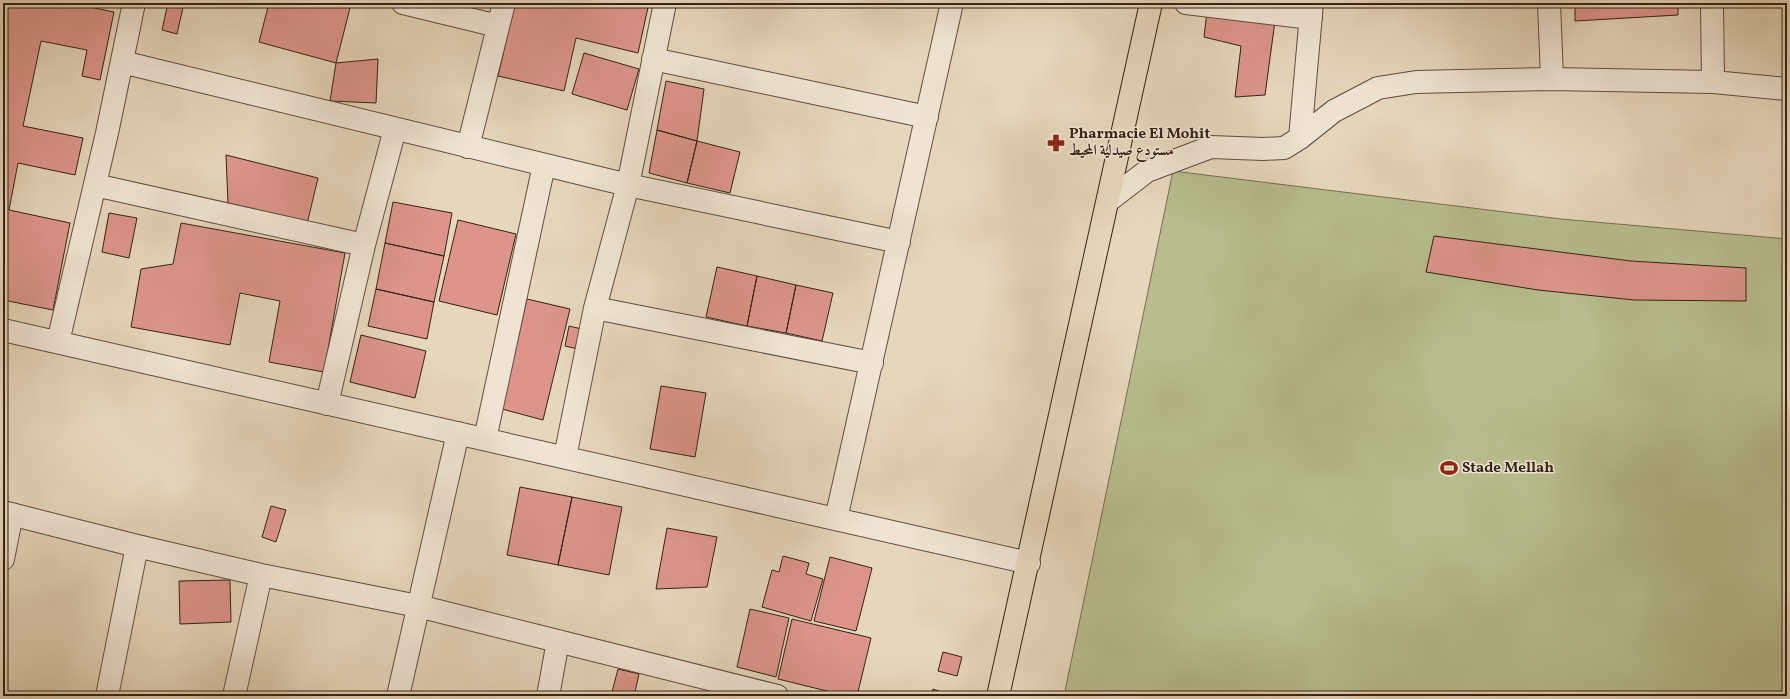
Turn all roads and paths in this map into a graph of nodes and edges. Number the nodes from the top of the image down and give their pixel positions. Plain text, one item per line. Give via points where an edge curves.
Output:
1 (134, 3) edge
2 (403, 3) edge
3 (504, 3) edge
4 (665, 3) edge
5 (952, 3) edge
6 (1151, 3) edge
7 (1186, 3) edge
8 (1549, 3) edge
9 (1712, 3) edge
10 (1311, 10) edge
11 (498, 26) junction
12 (653, 59) junction
13 (122, 62) junction
14 (1552, 78) junction
15 (1713, 82) junction
16 (1787, 88) edge
17 (927, 117) junction
18 (395, 129) junction
19 (1300, 138) junction
20 (468, 147) junction
21 (544, 165) junction
22 (95, 185) junction
23 (628, 185) junction
24 (1108, 201) junction
25 (899, 242) junction
26 (364, 245) junction
27 (595, 308) junction
28 (3, 330) edge
29 (58, 342) junction
30 (872, 363) junction
31 (327, 404) junction
32 (458, 433) junction
33 (485, 439) junction
34 (565, 458) junction
35 (7, 513) edge
36 (836, 519) junction
37 (137, 546) junction
38 (3, 559) edge
39 (1029, 563) junction
40 (262, 575) junction
41 (418, 606) junction
42 (558, 642) junction
43 (107, 696) edge
44 (234, 696) edge
45 (398, 696) edge
46 (548, 696) edge
47 (777, 696) edge
48 (998, 696) edge

1 - 13 street
2 - 11 street
3 - 11 street
4 - 12 street
5 - 17 street
6 - 24 main road
7 - 10 street
8 - 14 street
9 - 15 street
10 - 19 street
11 - 20 street
12 - 17 street
12 - 23 street
13 - 18 street
13 - 22 street
14 - 15 street
14 - 19 street via 1416,82 1378,88 1334,111
15 - 16 street
17 - 25 street
18 - 20 street
18 - 26 street
19 - 24 street via 1284,148 1210,147 1196,151 1147,172
20 - 21 street
21 - 23 street
21 - 33 street
22 - 26 street
22 - 29 street
23 - 25 street
23 - 27 street
24 - 39 main road
25 - 30 street
26 - 31 street
27 - 30 street
27 - 34 street
28 - 29 street
29 - 31 street
30 - 36 street
31 - 32 street
32 - 33 street
32 - 41 street
33 - 34 street
34 - 36 street
35 - 37 street
35 - 38 street
36 - 39 street
37 - 40 street
37 - 43 street
39 - 48 main road
40 - 41 street
40 - 44 street
41 - 42 street
41 - 45 street
42 - 46 street
42 - 47 street

